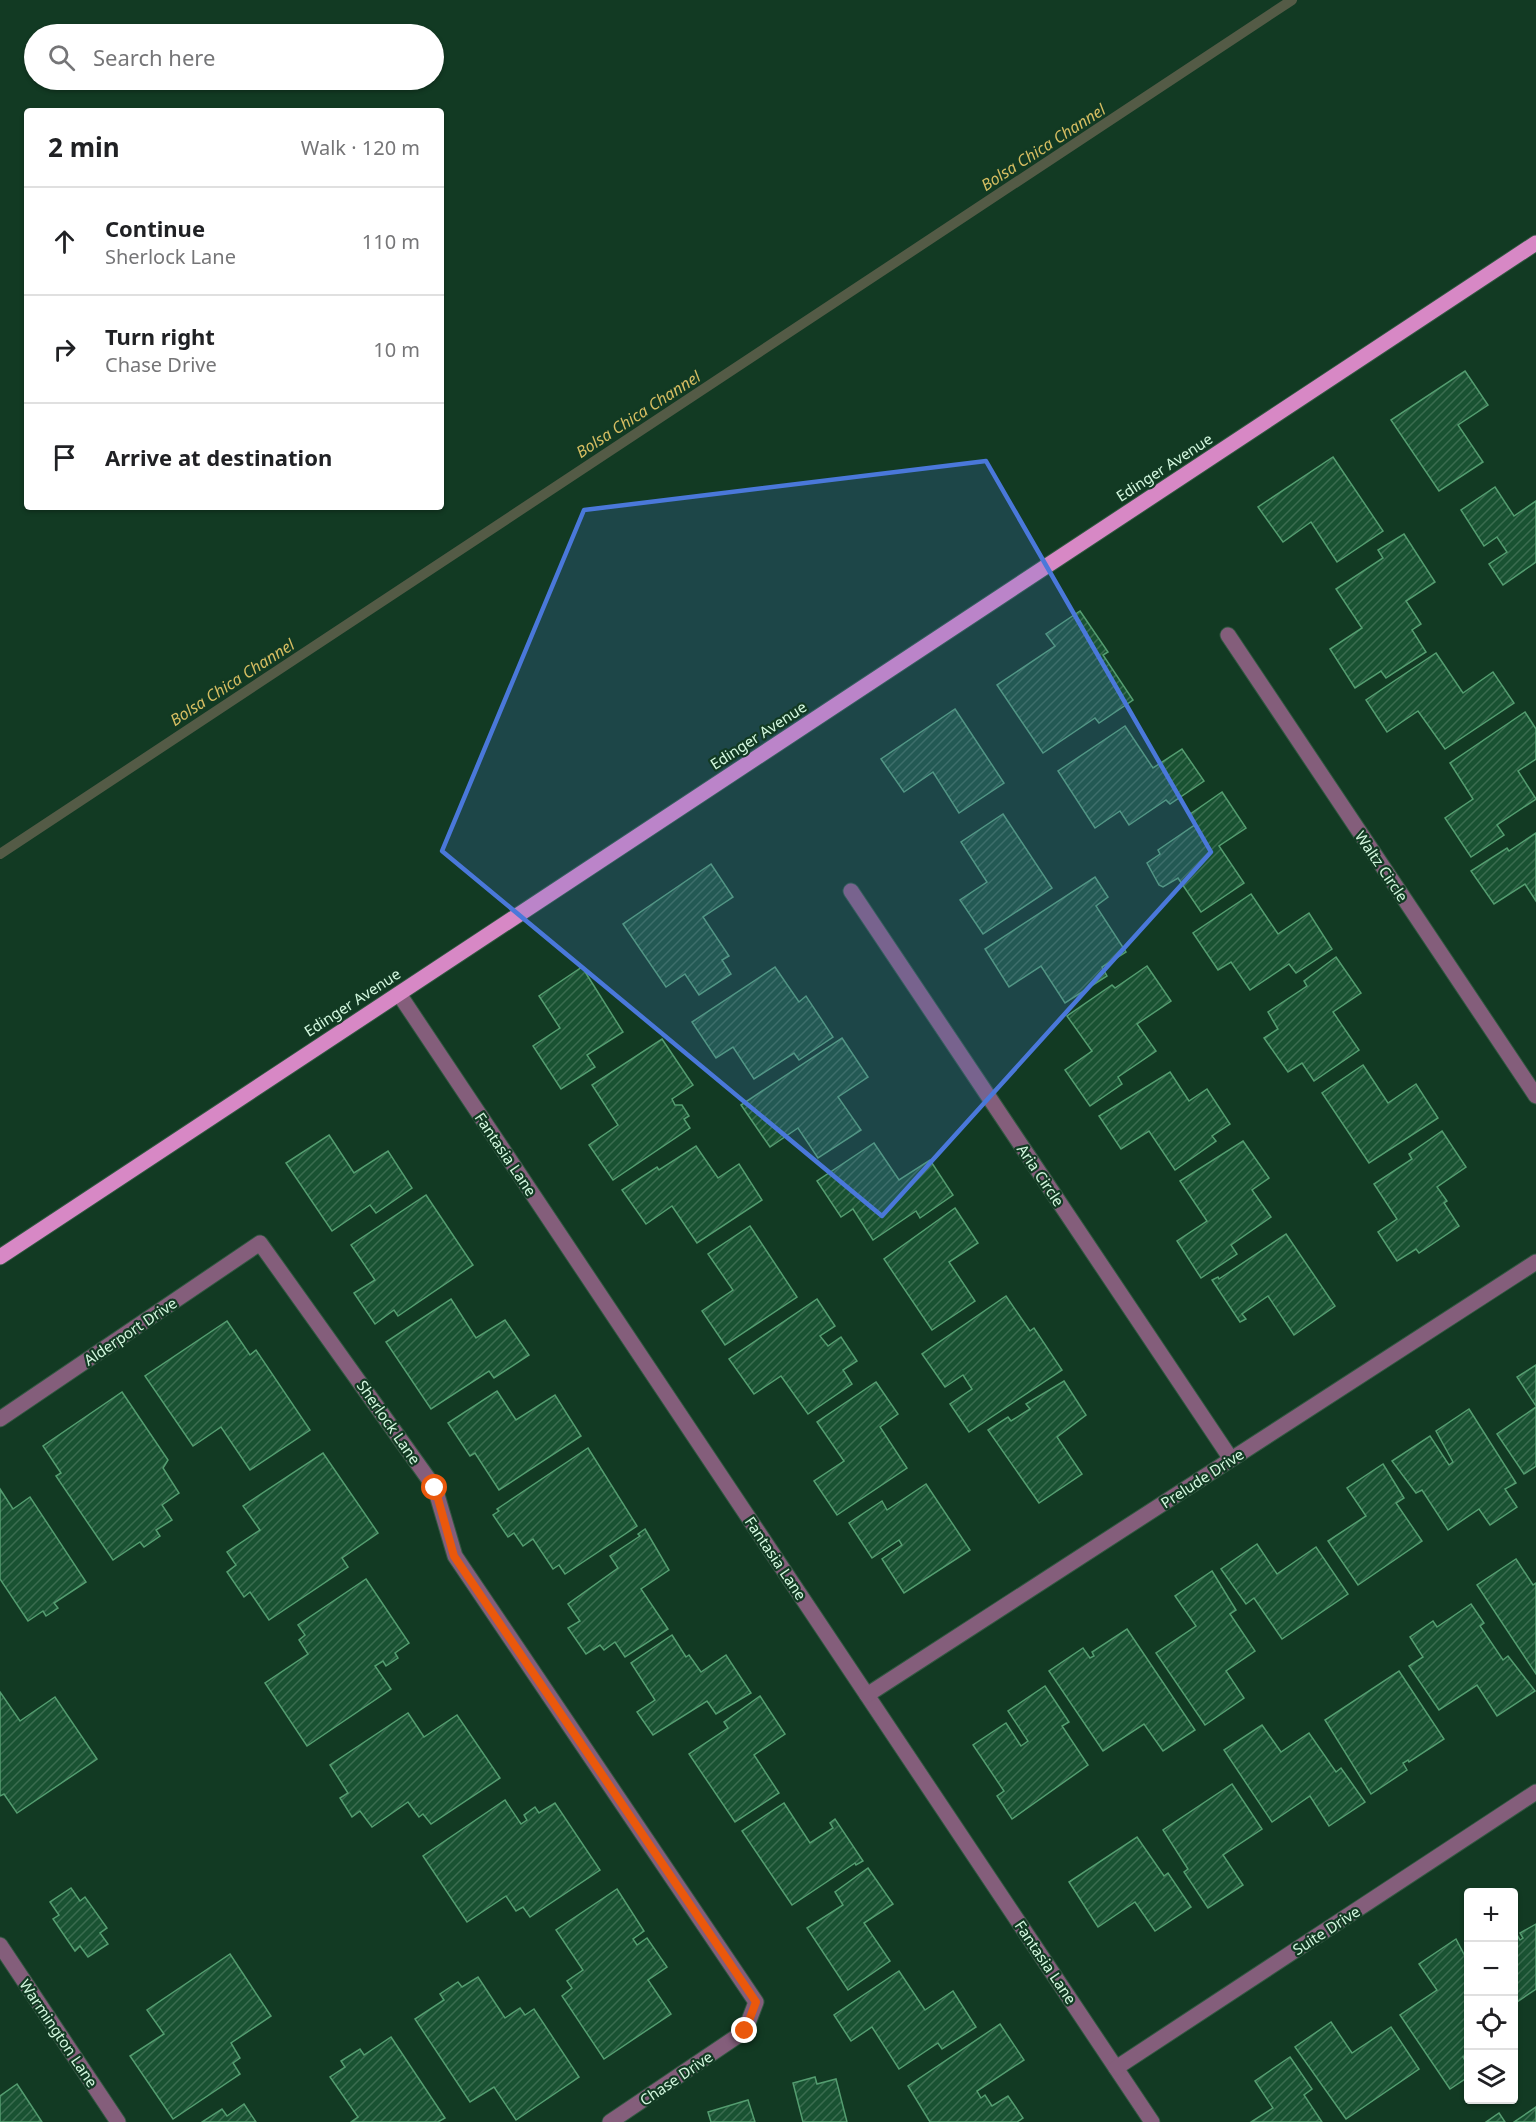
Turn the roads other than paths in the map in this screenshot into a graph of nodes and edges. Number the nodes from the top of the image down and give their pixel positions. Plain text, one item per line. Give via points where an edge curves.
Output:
1 (1536, 243) edge
2 (1228, 635) dead end
3 (851, 891) dead end
4 (399, 994) junction
5 (1536, 1096) edge
6 (260, 1243) joint
7 (0, 1257) edge
8 (1536, 1262) edge
9 (0, 1419) edge
10 (1231, 1460) junction
11 (867, 1695) junction
12 (1536, 1792) edge
13 (0, 1945) edge
14 (5, 1964) edge
15 (756, 2002) joint
16 (1116, 2068) junction
17 (118, 2122) edge
18 (610, 2122) edge
19 (1152, 2122) edge

1 - 4 main road, Edinger Avenue
2 - 5 street, Waltz Circle
3 - 10 street, Aria Circle
4 - 7 main road, Edinger Avenue
4 - 11 street, Fantasia Lane
6 - 9 street, Alderport Drive
6 - 15 street, Sherlock Lane via 435,1488 454,1556
8 - 10 street, Prelude Drive
10 - 11 street, Prelude Drive
11 - 16 street, Fantasia Lane
12 - 16 street, Suite Drive
13 - 14 street, Warmington Lane
14 - 17 street, Warmington Lane
15 - 18 street, Chase Drive via 745,2031
16 - 19 street, Fantasia Lane

